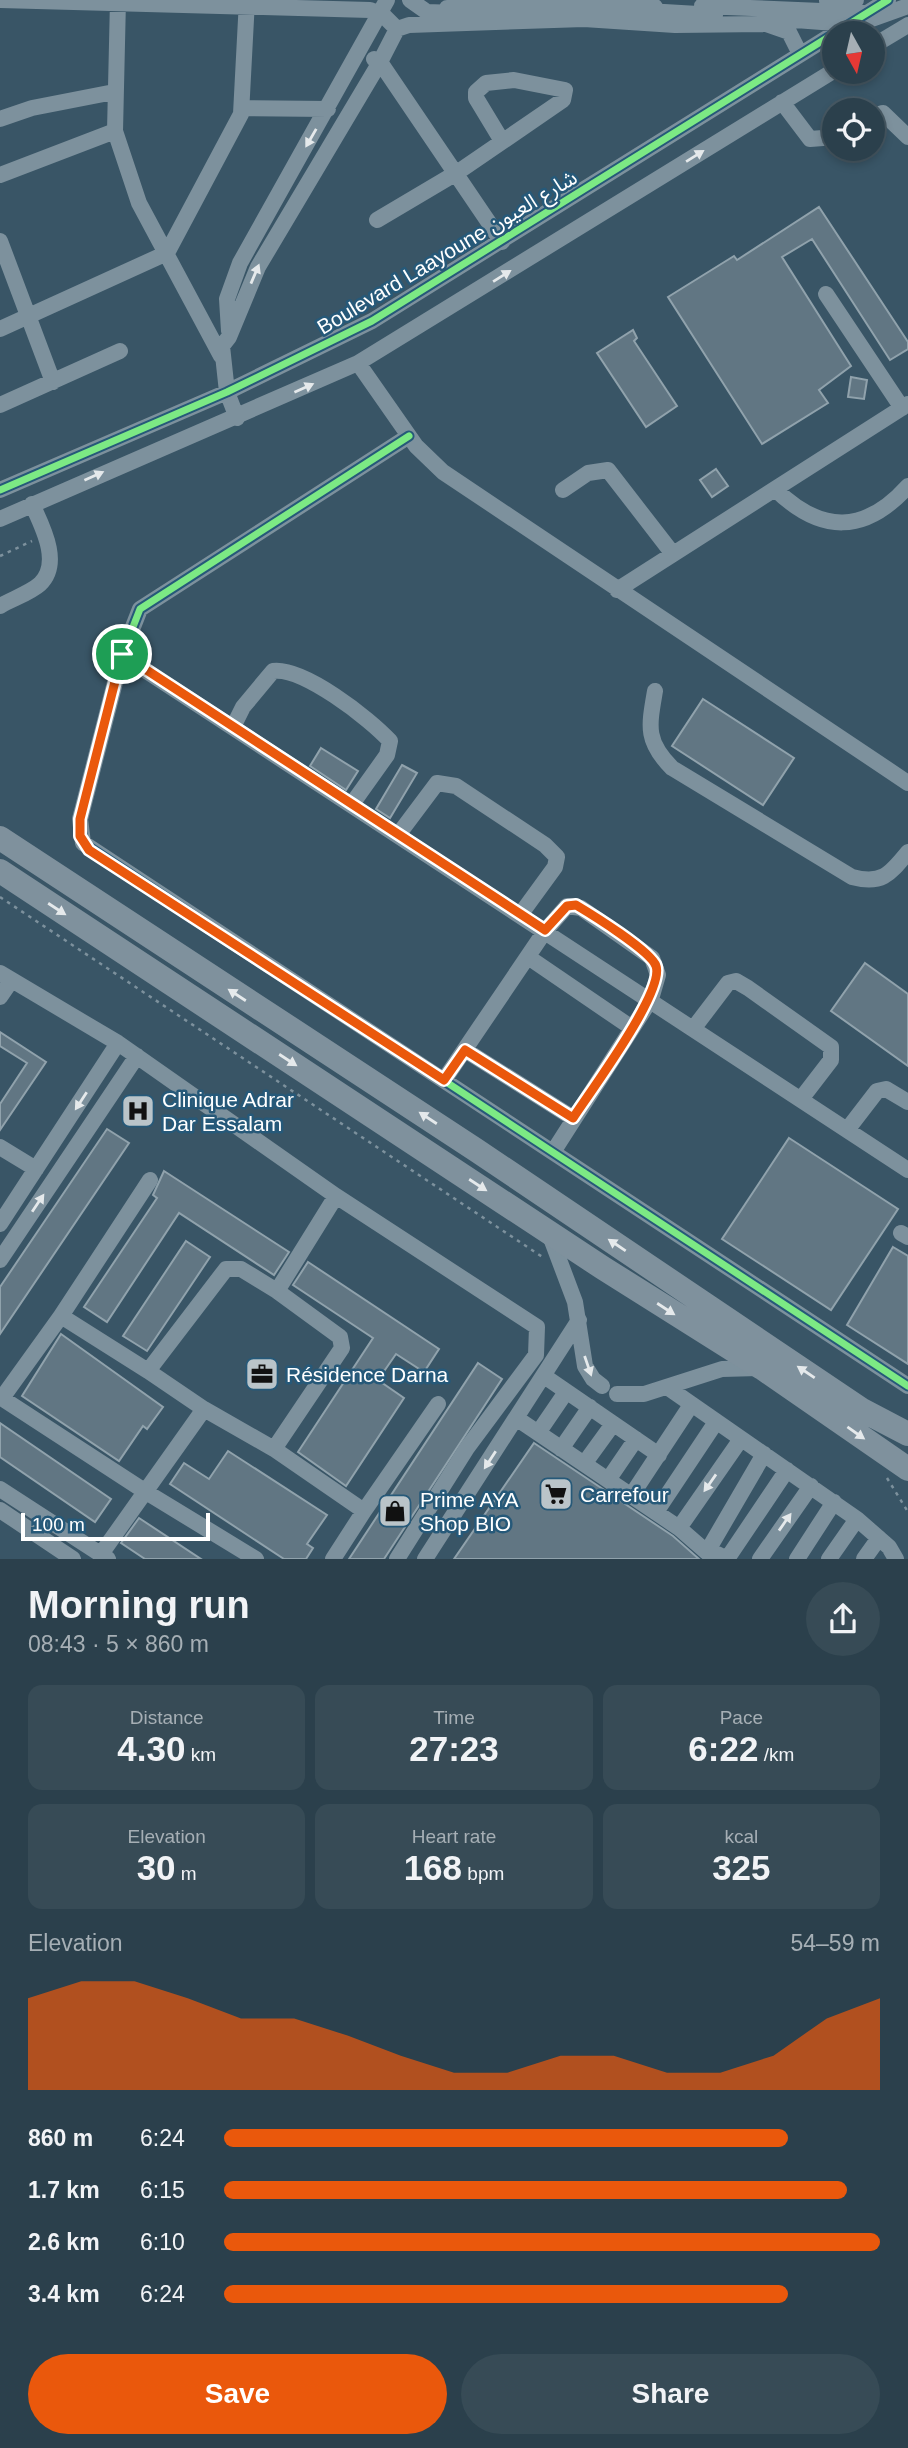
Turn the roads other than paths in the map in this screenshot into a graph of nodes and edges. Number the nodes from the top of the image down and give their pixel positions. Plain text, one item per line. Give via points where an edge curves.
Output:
1 (0, 0) edge
2 (410, 0) edge
3 (426, 0) edge
4 (447, 0) edge
5 (522, 0) edge
6 (572, 0) edge
7 (797, 0) edge
8 (856, 0) edge
9 (888, 0) edge
10 (118, 2) edge
11 (247, 3) edge
12 (908, 3) edge
13 (383, 6) edge
14 (869, 13) junction
15 (854, 21) edge
16 (866, 21) edge
17 (822, 22) edge
18 (908, 25) edge
19 (397, 29) junction
20 (886, 38) edge
21 (822, 40) edge
22 (359, 53) junction
23 (800, 54) junction
24 (380, 62) junction
25 (822, 78) edge
26 (114, 92) junction
27 (782, 102) junction
28 (242, 108) junction
29 (328, 109) junction
30 (885, 115) edge
31 (0, 119) edge
32 (115, 131) junction
33 (908, 137) edge
34 (822, 138) edge
35 (502, 141) junction
36 (457, 172) junction
37 (0, 175) edge
38 (377, 220) dead end
39 (0, 241) edge
40 (502, 242) junction
41 (167, 253) junction
42 (826, 294) dead end
43 (30, 316) junction
44 (0, 329) edge
45 (229, 337) junction
46 (120, 351) dead end
47 (221, 356) junction
48 (358, 363) junction
49 (53, 382) junction
50 (227, 392) junction
51 (0, 405) edge
52 (905, 406) edge
53 (237, 418) junction
54 (409, 436) junction
55 (908, 486) edge
56 (775, 489) junction
57 (0, 490) edge
58 (563, 490) dead end
59 (32, 504) junction
60 (0, 519) edge
61 (673, 554) junction
62 (617, 590) junction
63 (0, 606) edge
64 (122, 654) junction
65 (655, 691) dead end
66 (233, 727) junction
67 (908, 783) edge
68 (352, 804) junction
69 (398, 835) junction
70 (0, 838) edge
71 (908, 852) edge
72 (0, 871) edge
73 (520, 915) junction
74 (545, 930) junction
75 (528, 957) junction
76 (5, 977) edge
77 (0, 997) edge
78 (651, 999) junction
79 (632, 1028) junction
80 (693, 1029) junction
81 (118, 1043) junction
82 (465, 1050) junction
83 (137, 1056) junction
84 (444, 1080) junction
85 (801, 1099) junction
86 (908, 1102) edge
87 (573, 1118) junction
88 (847, 1130) junction
89 (0, 1147) edge
90 (553, 1152) junction
91 (36, 1169) junction
92 (908, 1170) edge
93 (150, 1180) dead end
94 (336, 1196) junction
95 (0, 1224) edge
96 (548, 1231) junction
97 (0, 1260) edge
98 (277, 1291) junction
99 (61, 1316) junction
100 (579, 1320) junction
101 (762, 1368) junction
102 (148, 1371) junction
103 (544, 1376) junction
104 (908, 1385) edge
105 (601, 1386) dead end
106 (667, 1387) junction
107 (566, 1392) junction
108 (617, 1395) dead end
109 (1, 1397) edge
110 (438, 1404) dead end
111 (691, 1405) junction
112 (590, 1407) junction
113 (204, 1409) junction
114 (862, 1410) junction
115 (516, 1418) junction
116 (716, 1422) junction
117 (614, 1424) junction
118 (908, 1426) edge
119 (538, 1433) junction
120 (908, 1434) edge
121 (636, 1439) junction
122 (741, 1439) junction
123 (274, 1449) junction
124 (561, 1449) junction
125 (764, 1454) junction
126 (659, 1455) junction
127 (584, 1464) junction
128 (902, 1465) edge
129 (787, 1470) junction
130 (608, 1480) junction
131 (811, 1486) junction
132 (0, 1489) edge
133 (146, 1492) junction
134 (631, 1496) junction
135 (834, 1502) junction
136 (0, 1510) edge
137 (364, 1511) junction
138 (656, 1512) junction
139 (857, 1519) junction
140 (679, 1528) junction
141 (879, 1538) junction
142 (716, 1554) edge
143 (105, 1557) edge
144 (73, 1559) edge
145 (256, 1559) edge
146 (333, 1559) edge
147 (397, 1559) edge
148 (425, 1559) edge
149 (760, 1559) edge
150 (797, 1559) edge
151 (829, 1559) edge
152 (864, 1559) edge
153 (896, 1559) edge

1 - 10 street
2 - 17 street via 428,12 643,11
3 - 14 street via 440,8 702,6
4 - 5 street
5 - 6 street
7 - 8 street
9 - 14 street, Boulevard Laayoune شارع العيون
10 - 11 street
10 - 26 street
11 - 13 street
11 - 28 street
12 - 14 street
12 - 16 street
13 - 19 street
13 - 22 street
14 - 15 street, Boulevard Laayoune شارع العيون
18 - 20 street
19 - 23 street via 532,19 766,24 789,32
19 - 24 street
21 - 23 street, Boulevard Laayoune شارع العيون
22 - 24 street
22 - 29 street
23 - 40 street, Boulevard Laayoune شارع العيون
24 - 36 street
45 -> 24 street via 258,267
25 - 27 street
26 - 31 street
26 - 32 street
27 - 34 street via 810,139
48 -> 27 street
28 - 29 street
28 - 41 street
29 -> 45 street via 231,283
30 - 33 street
32 - 37 street
32 - 41 street via 139,203
35 - 35 street via 563,100 565,90 514,79 486,83 476,98
35 - 36 street
36 - 38 street
36 - 40 street
39 - 43 street
40 - 50 street, Boulevard Laayoune شارع العيون via 349,334
41 - 43 street
41 - 47 street
42 - 52 street
43 - 44 street
43 - 49 street
45 - 47 street
46 - 49 street
47 - 50 street
53 -> 48 street
48 - 54 street
49 - 51 street
50 - 53 street
50 - 57 street, Boulevard Laayoune شارع العيون
52 - 56 street
59 -> 53 street
54 - 62 street via 443,472
54 - 64 street via 147,603 136,615
55 - 56 street via 889,506 853,523 820,520
56 - 61 street
58 - 61 street via 587,473 608,470
59 - 60 street
59 - 63 street via 46,535 50,565 41,583
61 - 62 street
62 - 67 street
64 - 66 street
64 - 84 street via 80,819 83,843
65 - 71 street via 651,740 672,768 852,877 869,881 882,877
66 - 68 street
66 - 68 street via 273,671 286,669 302,676 390,741 387,755
68 - 69 street
69 - 73 street
69 - 73 street via 437,783 456,786 557,857 555,867
114 -> 70 highway
72 -> 96 highway
73 - 74 street
74 - 75 street
74 - 78 street
74 - 78 street via 567,906 581,908 652,958 658,975
75 - 79 street
75 - 82 street
76 - 77 street
76 - 81 street
78 - 79 street
78 - 80 street
79 - 87 street
80 - 85 street
80 - 85 street via 728,983 736,981 748,988 831,1047 831,1060
81 - 83 street
81 -> 91 street
82 - 84 street
82 - 87 street
83 - 94 street
97 -> 83 street
84 - 90 street
85 - 88 street
86 - 88 street via 886,1089 877,1091
87 - 90 street
88 - 92 street
89 - 91 street
90 - 104 street
91 - 95 street
93 - 99 street
94 - 98 street
94 - 147 street via 537,1327 536,1355 467,1448
96 - 100 street
96 -> 101 highway
98 - 102 street via 241,1269 226,1269
98 - 123 street via 340,1337 343,1344
99 - 102 street
99 - 109 street
100 - 103 street
100 -> 105 street via 585,1366
101 - 106 street via 722,1369
101 -> 128 highway
102 - 113 street
103 - 107 street
103 - 115 street
106 - 108 street
106 - 111 street
107 - 112 street
107 - 119 street
109 - 133 street
110 - 137 street
111 - 116 street
111 - 126 street
112 - 117 street
112 - 124 street
113 - 123 street
113 - 133 street
114 - 118 highway
114 - 120 highway
115 - 119 street
115 -> 148 street
116 - 122 street
116 - 138 street
117 - 121 street
117 - 127 street
119 - 124 street
121 - 126 street
121 - 130 street
122 - 125 street
122 -> 140 street
123 - 137 street
124 - 127 street
125 - 129 street
125 - 142 street
126 - 134 street
127 - 130 street
129 - 131 street
129 - 142 street
130 - 134 street
131 - 135 street
149 -> 131 street
132 - 143 street
133 - 143 street
133 - 145 street
134 - 138 street
135 - 139 street
135 - 150 street
136 - 144 street
137 - 146 street
138 - 140 street
139 - 141 street
139 - 151 street
140 - 142 street
141 - 152 street
141 - 153 street

